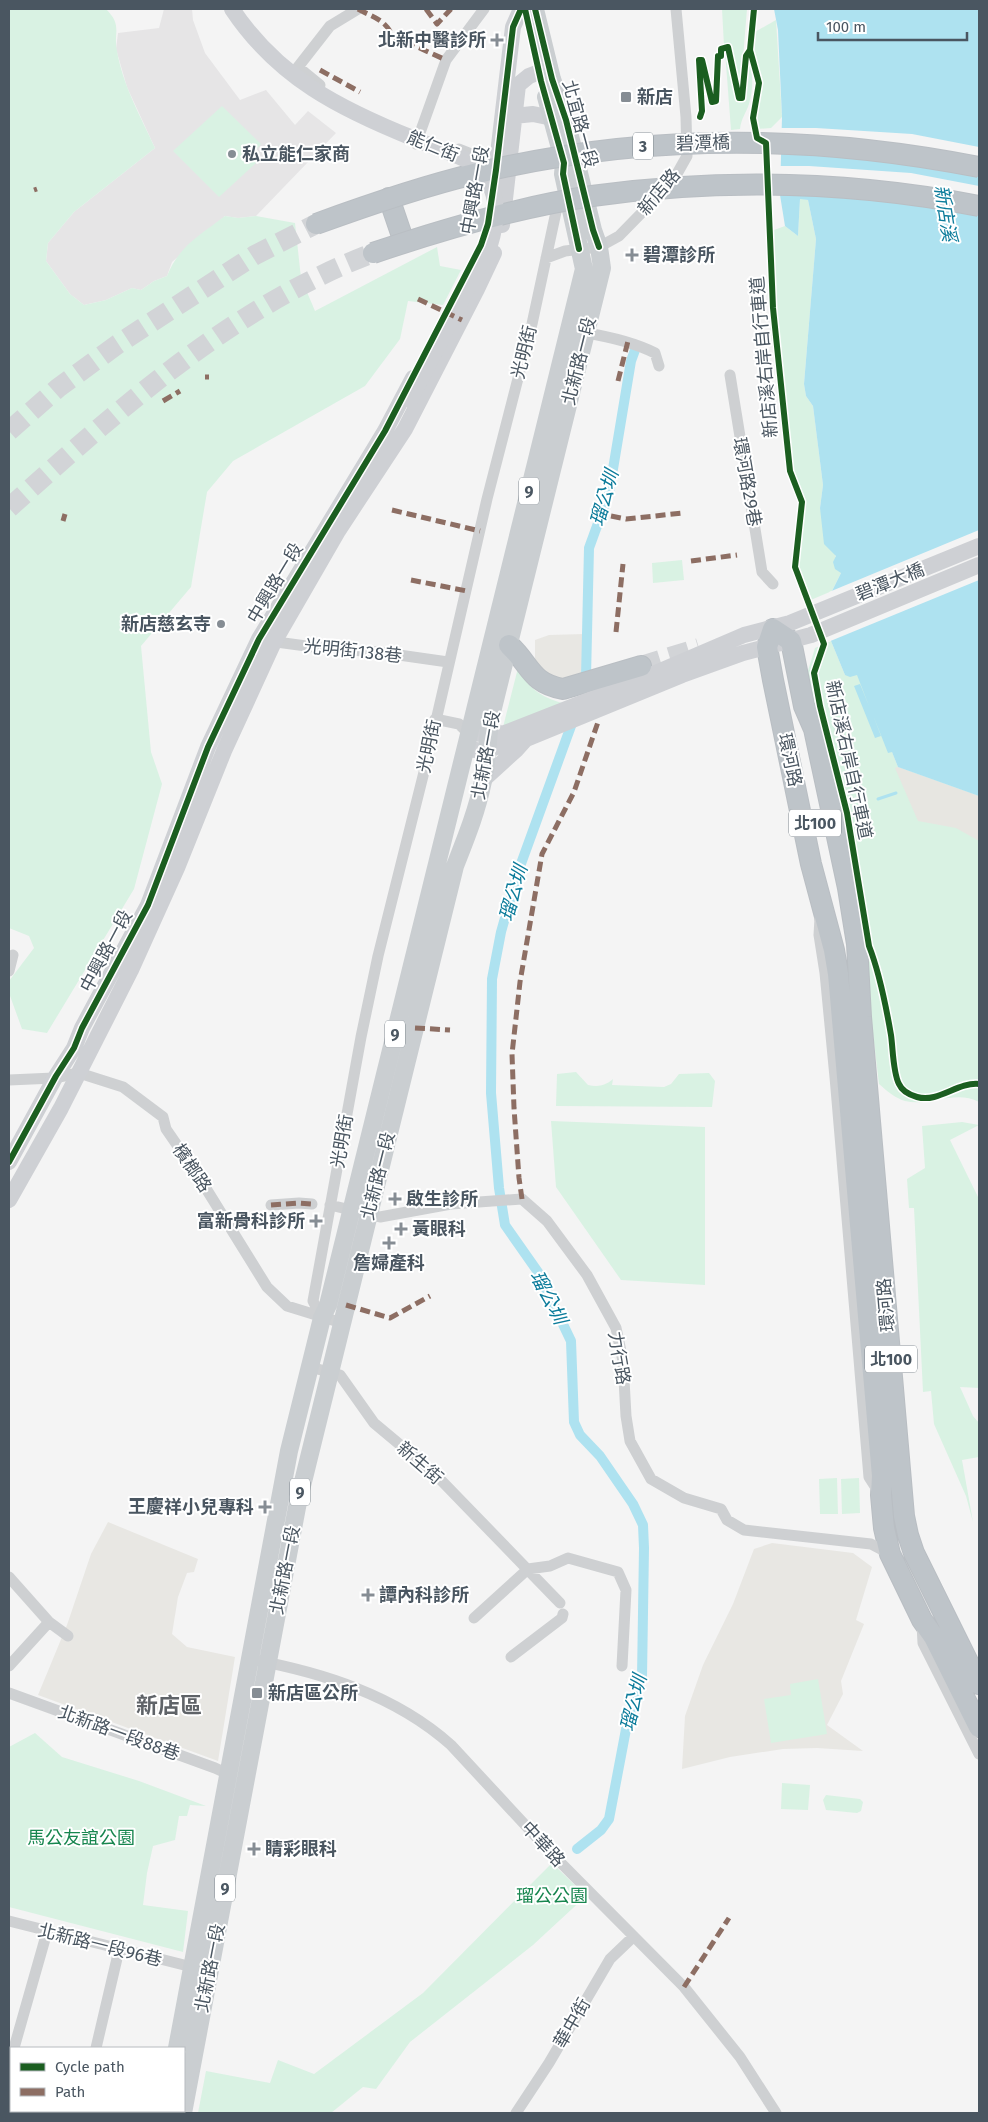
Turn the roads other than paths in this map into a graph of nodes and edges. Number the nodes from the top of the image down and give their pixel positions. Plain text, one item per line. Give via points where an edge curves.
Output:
1 (232, 9) edge
2 (358, 9) edge
3 (484, 9) edge
4 (520, 9) edge
5 (525, 9) edge
6 (536, 9) edge
7 (676, 9) edge
8 (543, 65) junction
9 (505, 88) junction
10 (514, 116) junction
11 (552, 118) junction
12 (418, 139) junction
13 (500, 163) junction
14 (979, 167) edge
15 (563, 174) junction
16 (390, 198) junction
17 (979, 206) edge
18 (316, 224) tunnel mouth
19 (404, 242) junction
20 (598, 247) junction
21 (579, 249) junction
22 (373, 253) tunnel mouth
23 (546, 258) junction
24 (586, 333) junction
25 (660, 366) dead end
26 (730, 375) dead end
27 (392, 434) junction
28 (979, 546) edge
29 (979, 565) edge
30 (773, 584) dead end
31 (777, 640) junction
32 (266, 641) junction
33 (508, 645) junction
34 (448, 662) junction
35 (641, 666) tunnel mouth
36 (625, 686) junction
37 (435, 719) junction
38 (526, 738) junction
39 (467, 741) junction
40 (487, 743) junction
41 (808, 750) dead end
42 (484, 779) junction
43 (13, 955) dead end
44 (858, 970) junction
45 (9, 971) edge
46 (861, 1017) junction
47 (79, 1073) junction
48 (56, 1076) junction
49 (9, 1080) edge
50 (9, 1162) edge
51 (9, 1200) edge
52 (312, 1204) dead end
53 (271, 1205) dead end
54 (330, 1205) junction
55 (351, 1210) junction
56 (369, 1215) junction
57 (322, 1318) junction
58 (342, 1323) junction
59 (310, 1366) junction
60 (330, 1371) junction
61 (890, 1554) junction
62 (528, 1569) junction
63 (9, 1578) edge
64 (474, 1618) dead end
65 (922, 1620) junction
66 (49, 1622) junction
67 (68, 1636) dead end
68 (511, 1657) dead end
69 (249, 1659) junction
70 (267, 1662) junction
71 (9, 1666) edge
72 (622, 1666) dead end
73 (979, 1684) edge
74 (9, 1693) edge
75 (979, 1727) edge
76 (979, 1754) edge
77 (228, 1774) junction
78 (9, 1921) edge
79 (47, 1932) junction
80 (634, 1937) junction
81 (119, 1950) junction
82 (192, 1967) junction
83 (14, 2047) edge
84 (96, 2047) edge
85 (177, 2047) edge
86 (185, 2102) edge
87 (516, 2113) edge
88 (776, 2113) edge

1 - 27 street, 能仁街, bridge via 280,65 311,89 340,106 471,162 491,184 496,211 490,245
2 - 12 street via 330,26 298,67 325,90
3 - 12 street via 446,60
4 - 9 street, 中興路一段 via 513,27
5 - 8 main road, 北宜路一段 / 9
6 - 8 main road, 北宜路一段 / 9
7 - 20 street, 新店路 via 687,156 674,178 652,203 619,236
8 - 9 street via 516,72
8 - 10 street, 中興路一段 via 518,84
8 - 11 main road, 北宜路一段 / 9
8 - 20 main road, 北宜路一段 / 9 via 566,120
9 - 13 street, 中興路一段
10 - 11 street via 533,114
10 - 13 street, 中興路一段
11 - 15 main road, 北宜路一段 / 9 via 564,163
12 - 13 street
13 - 27 street, 中興路一段 via 481,246
14 - 16 highway, 碧潭橋 / 3, bridge via 925,156 845,146 714,142 610,149 557,157 474,174
15 - 21 main road, 北宜路一段 / 9
15 - 23 street, 光明街
16 - 18 highway, 碧潭橋 / 3, bridge
16 - 19 highway
17 - 19 highway, bridge via 923,195 848,187 762,184 672,187 591,196 535,207
19 - 22 highway, bridge
20 - 21 street, 新店路
20 - 24 main road, 北新路一段 / 9 via 602,268
21 - 23 street, 新店路
21 - 39 main road, 北新路一段 / 9 via 584,269
23 - 34 street, 光明街
24 - 25 street via 636,344 655,353
24 - 33 main road, 北新路一段 / 9
26 - 30 street, 環河路29巷 via 762,572
27 - 32 street, 中興路一段
28 - 31 street, 碧潭大橋 via 801,619
29 - 31 street, 碧潭大橋 via 811,635
31 - 36 street via 744,635
31 - 38 street
31 - 44 highway, 北100 via 814,729 848,888
31 - 46 highway, 北100 via 832,906
31 - 61 highway, 環河路 / 北100 via 821,901 838,974 882,1476 881,1495
32 - 34 street, 光明街138巷
32 - 47 street, 中興路一段 via 177,868
32 - 48 street, 中興路一段 via 208,747 148,904 74,1048
33 - 35 highway via 520,655 540,682 562,689
33 - 36 street via 527,680 548,695 570,697 603,687
33 - 40 main road, 北新路一段 / 9
34 - 37 street, 光明街
36 - 40 street
37 - 39 street via 460,724
37 - 54 street, 光明街 via 378,956
38 - 40 street
38 - 42 street
39 - 40 street
39 - 55 main road, 北新路一段 / 9
40 - 42 main road, 北新路一段 / 9
41 - 44 highway via 840,906
42 - 56 main road, 北新路一段 / 9 via 475,814 455,866
43 - 45 street
44 - 46 highway, 環河路 / 北100
46 - 73 highway, 環河路 / 北100 via 904,1516 914,1553
47 - 48 street, 檳榔路
47 - 51 street, 中興路一段
47 - 57 street, 檳榔路 via 123,1087 163,1117 166,1129 267,1287 286,1306
48 - 49 street, 檳榔路
48 - 50 street, 中興路一段
52 - 53 street
54 - 55 street, 力行路
54 - 57 street, 光明街 via 313,1301
55 - 56 street, 力行路
55 - 57 main road, 北新路一段 / 9
56 - 58 main road, 北新路一段 / 9
56 - 61 street, 力行路 via 380,1217 446,1205 522,1199 547,1221 587,1275 616,1328 623,1361 630,1441 651,1479 684,1498 721,1509 727,1520 744,1530 871,1544
57 - 58 street, 檳榔路
57 - 59 main road, 北新路一段 / 9
58 - 60 main road, 北新路一段 / 9
59 - 60 street, 新生街
59 - 69 main road, 北新路一段 / 9 via 289,1452
60 - 62 street, 新生街 via 340,1375 374,1423 435,1474
60 - 70 main road, 北新路一段 / 9 via 298,1502
61 - 65 highway, 環河路 / 北100
62 - 64 street
62 - 68 street, 新生街 via 562,1608 562,1618
62 - 72 street via 550,1566 568,1558 618,1572 626,1590
63 - 66 street
65 - 75 highway, 環河路 / 北100 via 934,1637
65 - 76 street, 環河路 via 923,1643
66 - 67 street
66 - 71 street
69 - 70 street, 中華路
69 - 77 main road, 北新路一段 / 9
70 - 80 street, 中華路 via 364,1690 436,1732
70 - 86 main road, 北新路一段 / 9
74 - 77 street, 北新路一段88巷
77 - 82 main road, 北新路一段 / 9
78 - 79 street, 北新路一段96巷
79 - 81 street, 北新路一段96巷
79 - 83 street
80 - 87 street, 華中街 via 610,1958
80 - 88 street, 中華路 via 707,2015 740,2057
81 - 82 street, 北新路一段96巷
81 - 84 street
82 - 85 main road, 北新路一段 / 9

